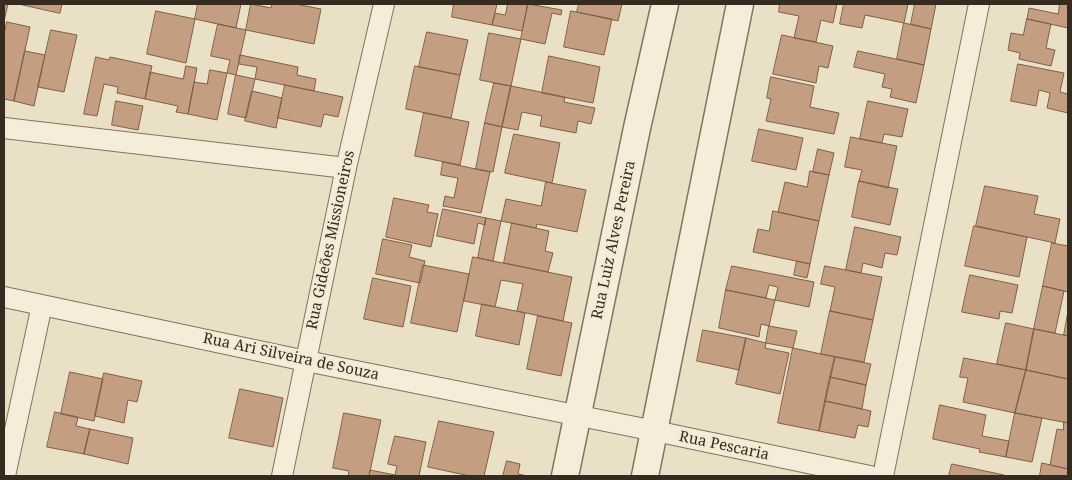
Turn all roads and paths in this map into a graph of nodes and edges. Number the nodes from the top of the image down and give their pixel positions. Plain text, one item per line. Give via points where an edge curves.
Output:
1 (384, 4) edge
2 (665, 4) edge
3 (740, 4) edge
4 (979, 4) edge
5 (4, 128) edge
6 (346, 168) junction
7 (4, 297) edge
8 (42, 305) junction
9 (306, 361) junction
10 (578, 416) junction
11 (655, 431) junction
12 (5, 476) edge
13 (282, 476) edge
14 (565, 476) edge
15 (645, 476) edge
16 (870, 476) edge
17 (883, 476) edge

1 - 6 street, Rua Gideões Missioneiros
2 - 10 street, Rua Luiz Alves Pereira
3 - 11 street
4 - 17 street
5 - 6 street
6 - 9 street, Rua Gideões Missioneiros
7 - 8 street, Rua Ari Silveira de Souza
8 - 9 street, Rua Ari Silveira de Souza
8 - 12 street
9 - 10 street, Rua Ari Silveira de Souza
9 - 13 street, Rua Gideões Missioneiros
10 - 11 street, Rua Pescaria
10 - 14 street, Rua Luiz Alves Pereira
11 - 15 street
11 - 16 street, Rua Pescaria

